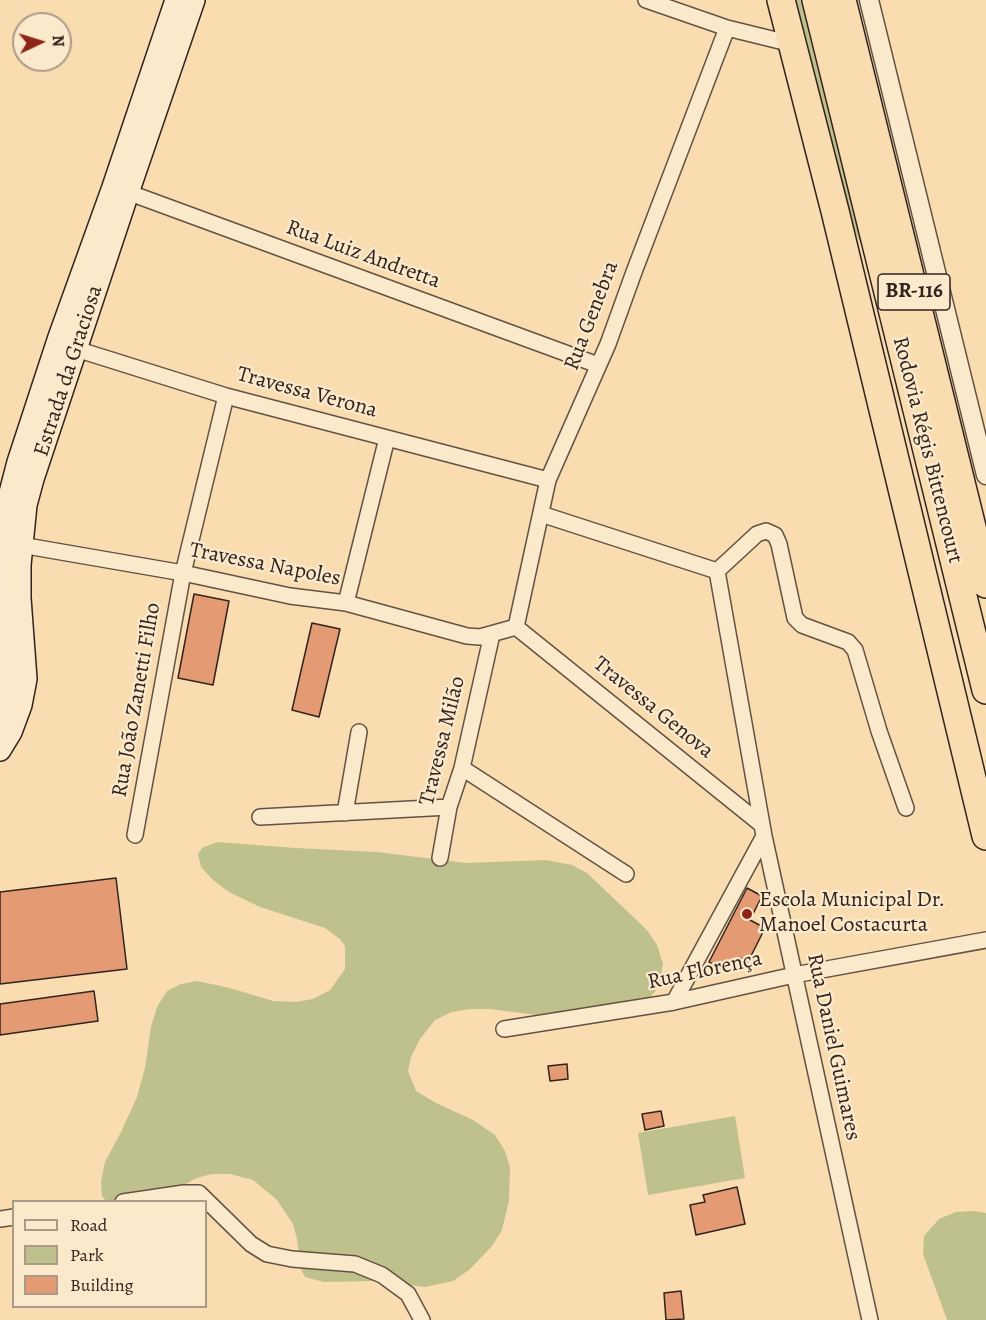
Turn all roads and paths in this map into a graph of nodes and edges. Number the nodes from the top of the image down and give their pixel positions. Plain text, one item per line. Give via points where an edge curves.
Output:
1 (176, 0) edge
2 (194, 0) edge
3 (646, 0) edge
4 (781, 0) edge
5 (816, 0) edge
6 (842, 0) edge
7 (869, 0) edge
8 (727, 28) junction
9 (792, 44) junction
10 (120, 190) junction
11 (835, 211) junction
12 (67, 343) junction
13 (902, 348) junction
14 (598, 365) junction
15 (226, 396) junction
16 (387, 438) junction
17 (986, 475) edge
18 (549, 480) junction
19 (541, 514) junction
20 (12, 543) junction
21 (717, 571) junction
22 (183, 573) junction
23 (986, 584) edge
24 (10, 597) edge
25 (346, 603) junction
26 (516, 627) junction
27 (492, 634) junction
28 (986, 690) edge
29 (0, 719) edge
30 (359, 732) dead end
31 (0, 750) edge
32 (462, 768) junction
33 (449, 807) junction
34 (906, 808) dead end
35 (345, 813) junction
36 (260, 817) dead end
37 (763, 831) junction
38 (135, 835) dead end
39 (986, 836) edge
40 (440, 858) dead end
41 (626, 874) dead end
42 (986, 940) edge
43 (794, 975) junction
44 (674, 1002) junction
45 (504, 1029) dead end
46 (137, 1200) edge
47 (206, 1200) edge
48 (207, 1201) edge
49 (422, 1320) edge
50 (870, 1320) edge

1 - 10 main road, Estrada da Graciosa
2 - 10 main road, Estrada da Graciosa
3 - 8 street
4 - 9 highway
5 - 13 highway, Rodovia Régis Bittencourt / BR-116
6 - 23 highway, Rodovia Régis Bittencourt / BR-116
7 - 17 street
8 - 9 street
8 - 14 street, Rua Genebra
9 - 11 highway
10 - 12 main road, Estrada da Graciosa
10 - 14 street, Rua Luiz Andretta
11 - 13 highway
11 - 39 highway
12 - 15 street, Travessa Verona
12 - 20 main road, Estrada da Graciosa via 26,505
13 - 28 highway, Rodovia Régis Bittencourt / BR-116
14 - 18 street, Rua Genebra
15 - 16 street, Travessa Verona
15 - 22 street, Rua João Zanetti Filho
16 - 18 street, Travessa Verona
16 - 25 street
18 - 19 street, Rua Genebra
19 - 21 street
19 - 26 street, Rua Genebra
20 - 22 street, Travessa Napoles
20 - 24 main road, Estrada da Graciosa
21 - 34 street via 757,534 766,531 775,535 795,618 802,625 848,642 855,650
21 - 37 street, Rua Daniel Guimares
22 - 25 street, Travessa Napoles via 290,596
22 - 38 street, Rua João Zanetti Filho
24 - 29 main road, Estrada da Graciosa via 6,621 10,681
24 - 31 main road, Estrada da Graciosa via 26,680 21,705
25 - 27 street, Travessa Napoles via 466,636
26 - 27 street, Travessa Napoles
26 - 37 street, Travessa Genova
27 - 32 street, Travessa Milão
30 - 35 street
32 - 33 street, Travessa Milão
32 - 41 street
33 - 35 street
33 - 40 street, Travessa Milão
35 - 36 street
37 - 43 street, Rua Daniel Guimares
37 - 44 street
42 - 43 street, Rua Florença
43 - 44 street, Rua Florença
43 - 50 street, Rua Daniel Guimares
44 - 45 street, Rua Florença
46 - 47 street via 199,1193
48 - 49 street via 251,1244 267,1254 355,1264 382,1275 408,1294

